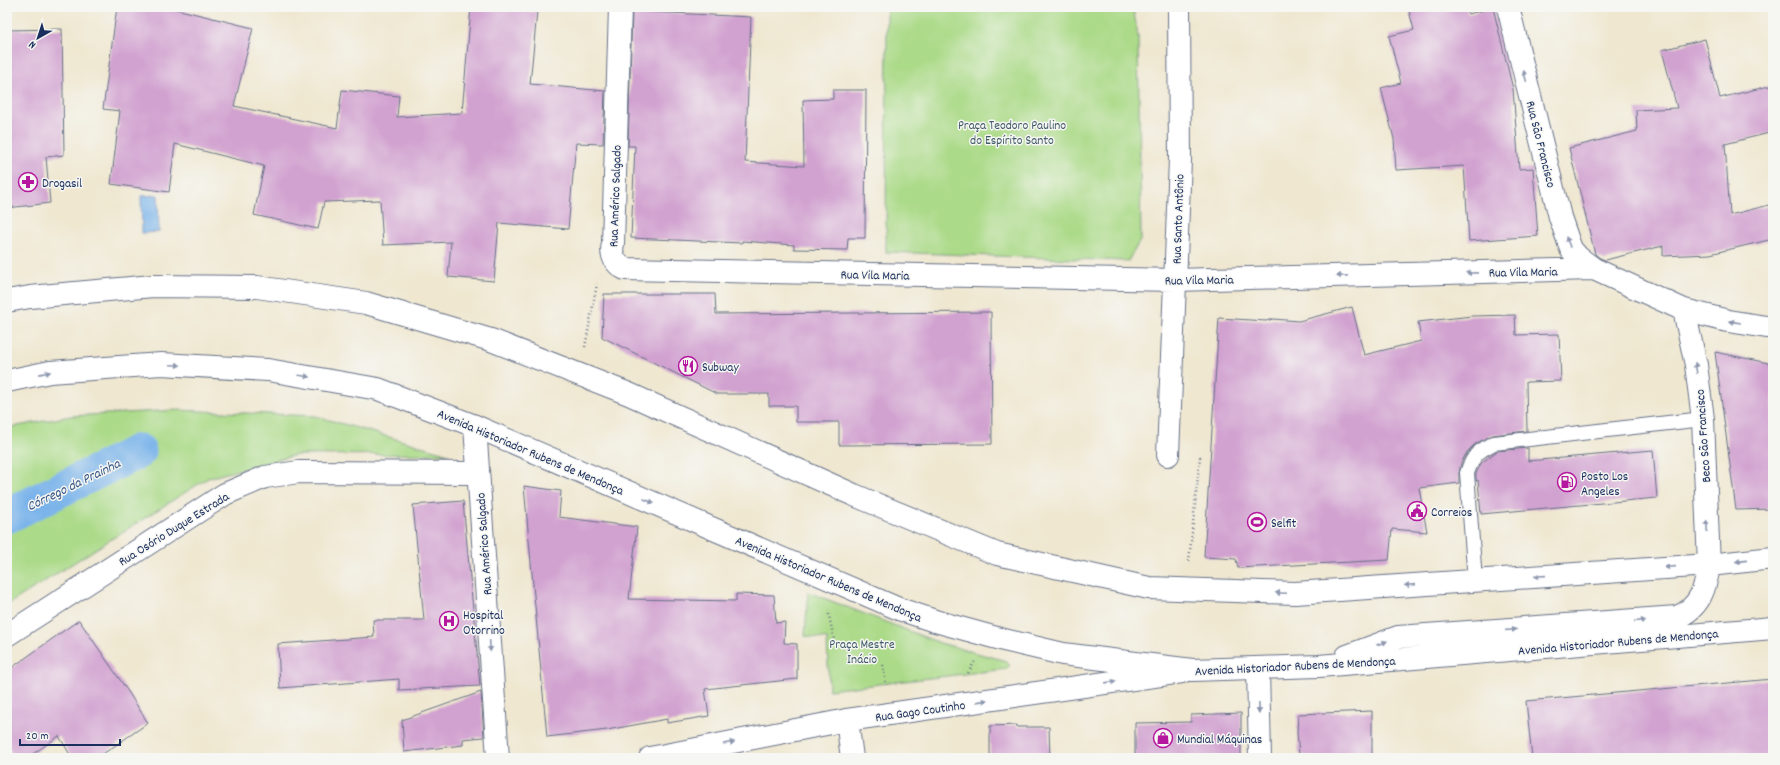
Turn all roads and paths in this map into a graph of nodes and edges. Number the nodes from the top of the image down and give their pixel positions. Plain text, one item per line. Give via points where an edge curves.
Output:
1 (620, 7) edge
2 (1179, 7) edge
3 (1508, 7) edge
4 (616, 263) junction
5 (1594, 269) junction
6 (1175, 280) junction
7 (7, 301) edge
8 (1684, 310) junction
9 (1773, 328) edge
10 (580, 375) junction
11 (7, 381) edge
12 (1702, 419) junction
13 (475, 426) junction
14 (1168, 455) dead end
15 (477, 473) junction
16 (1198, 475) dead end
17 (1192, 534) dead end
18 (1773, 558) edge
19 (1709, 565) junction
20 (1475, 581) junction
21 (827, 607) dead end
22 (1773, 628) edge
23 (7, 635) edge
24 (836, 645) dead end
25 (977, 658) dead end
26 (883, 665) dead end
27 (1319, 666) junction
28 (1258, 669) junction
29 (1192, 670) junction
30 (966, 677) dead end
31 (886, 687) dead end
32 (847, 720) junction
33 (498, 758) edge
34 (650, 758) edge
35 (852, 758) edge
36 (1260, 758) edge

1 - 4 main road, Rua Américo Salgado via 611,249
2 - 6 main road, Rua Santo Antônio via 1180,160
5 -> 3 main road, Rua São Francisco via 1578,258 1566,238
4 - 6 main road, Rua Vila Maria via 630,270
4 - 10 path, Rua Américo Salgado via 598,280
5 -> 6 main road, Rua Vila Maria
5 - 8 main road, Rua Vila Maria
6 - 14 main road, Rua Santo Antônio
7 - 10 main road via 153,286 257,287 366,303 490,340
9 -> 8 main road, Rua Vila Maria via 1728,321
12 -> 8 main road, Beco São Francisco via 1696,365
20 -> 10 main road via 1295,594 1149,588 997,554 854,495 629,394
11 -> 13 main road, Avenida Historiador Rubens de Mendonça via 50,372 161,364 268,370 378,389
19 -> 12 main road, Beco São Francisco
12 - 20 lane via 1494,443 1479,451 1471,461 1468,473
13 - 15 main road, Rua Américo Salgado
13 -> 29 main road, Avenida Historiador Rubens de Mendonça via 899,609 988,636 1063,654
15 - 23 main road, Rua Osório Duque Estrada via 299,472 265,477 225,494
15 -> 33 main road, Rua Américo Salgado
16 - 17 path
18 -> 19 main road
19 -> 20 main road
27 -> 19 main road, Beco São Francisco via 1398,637 1677,617 1685,614 1696,604 1706,583
21 - 24 path
22 - 27 main road, Avenida Historiador Rubens de Mendonça
25 - 30 path
26 - 31 path
27 - 28 main road, Avenida Historiador Rubens de Mendonça
28 - 29 main road, Avenida Historiador Rubens de Mendonça
28 -> 36 main road
32 -> 29 main road, Rua Gago Coutinho
34 -> 32 main road, Rua Gago Coutinho
32 - 35 main road

